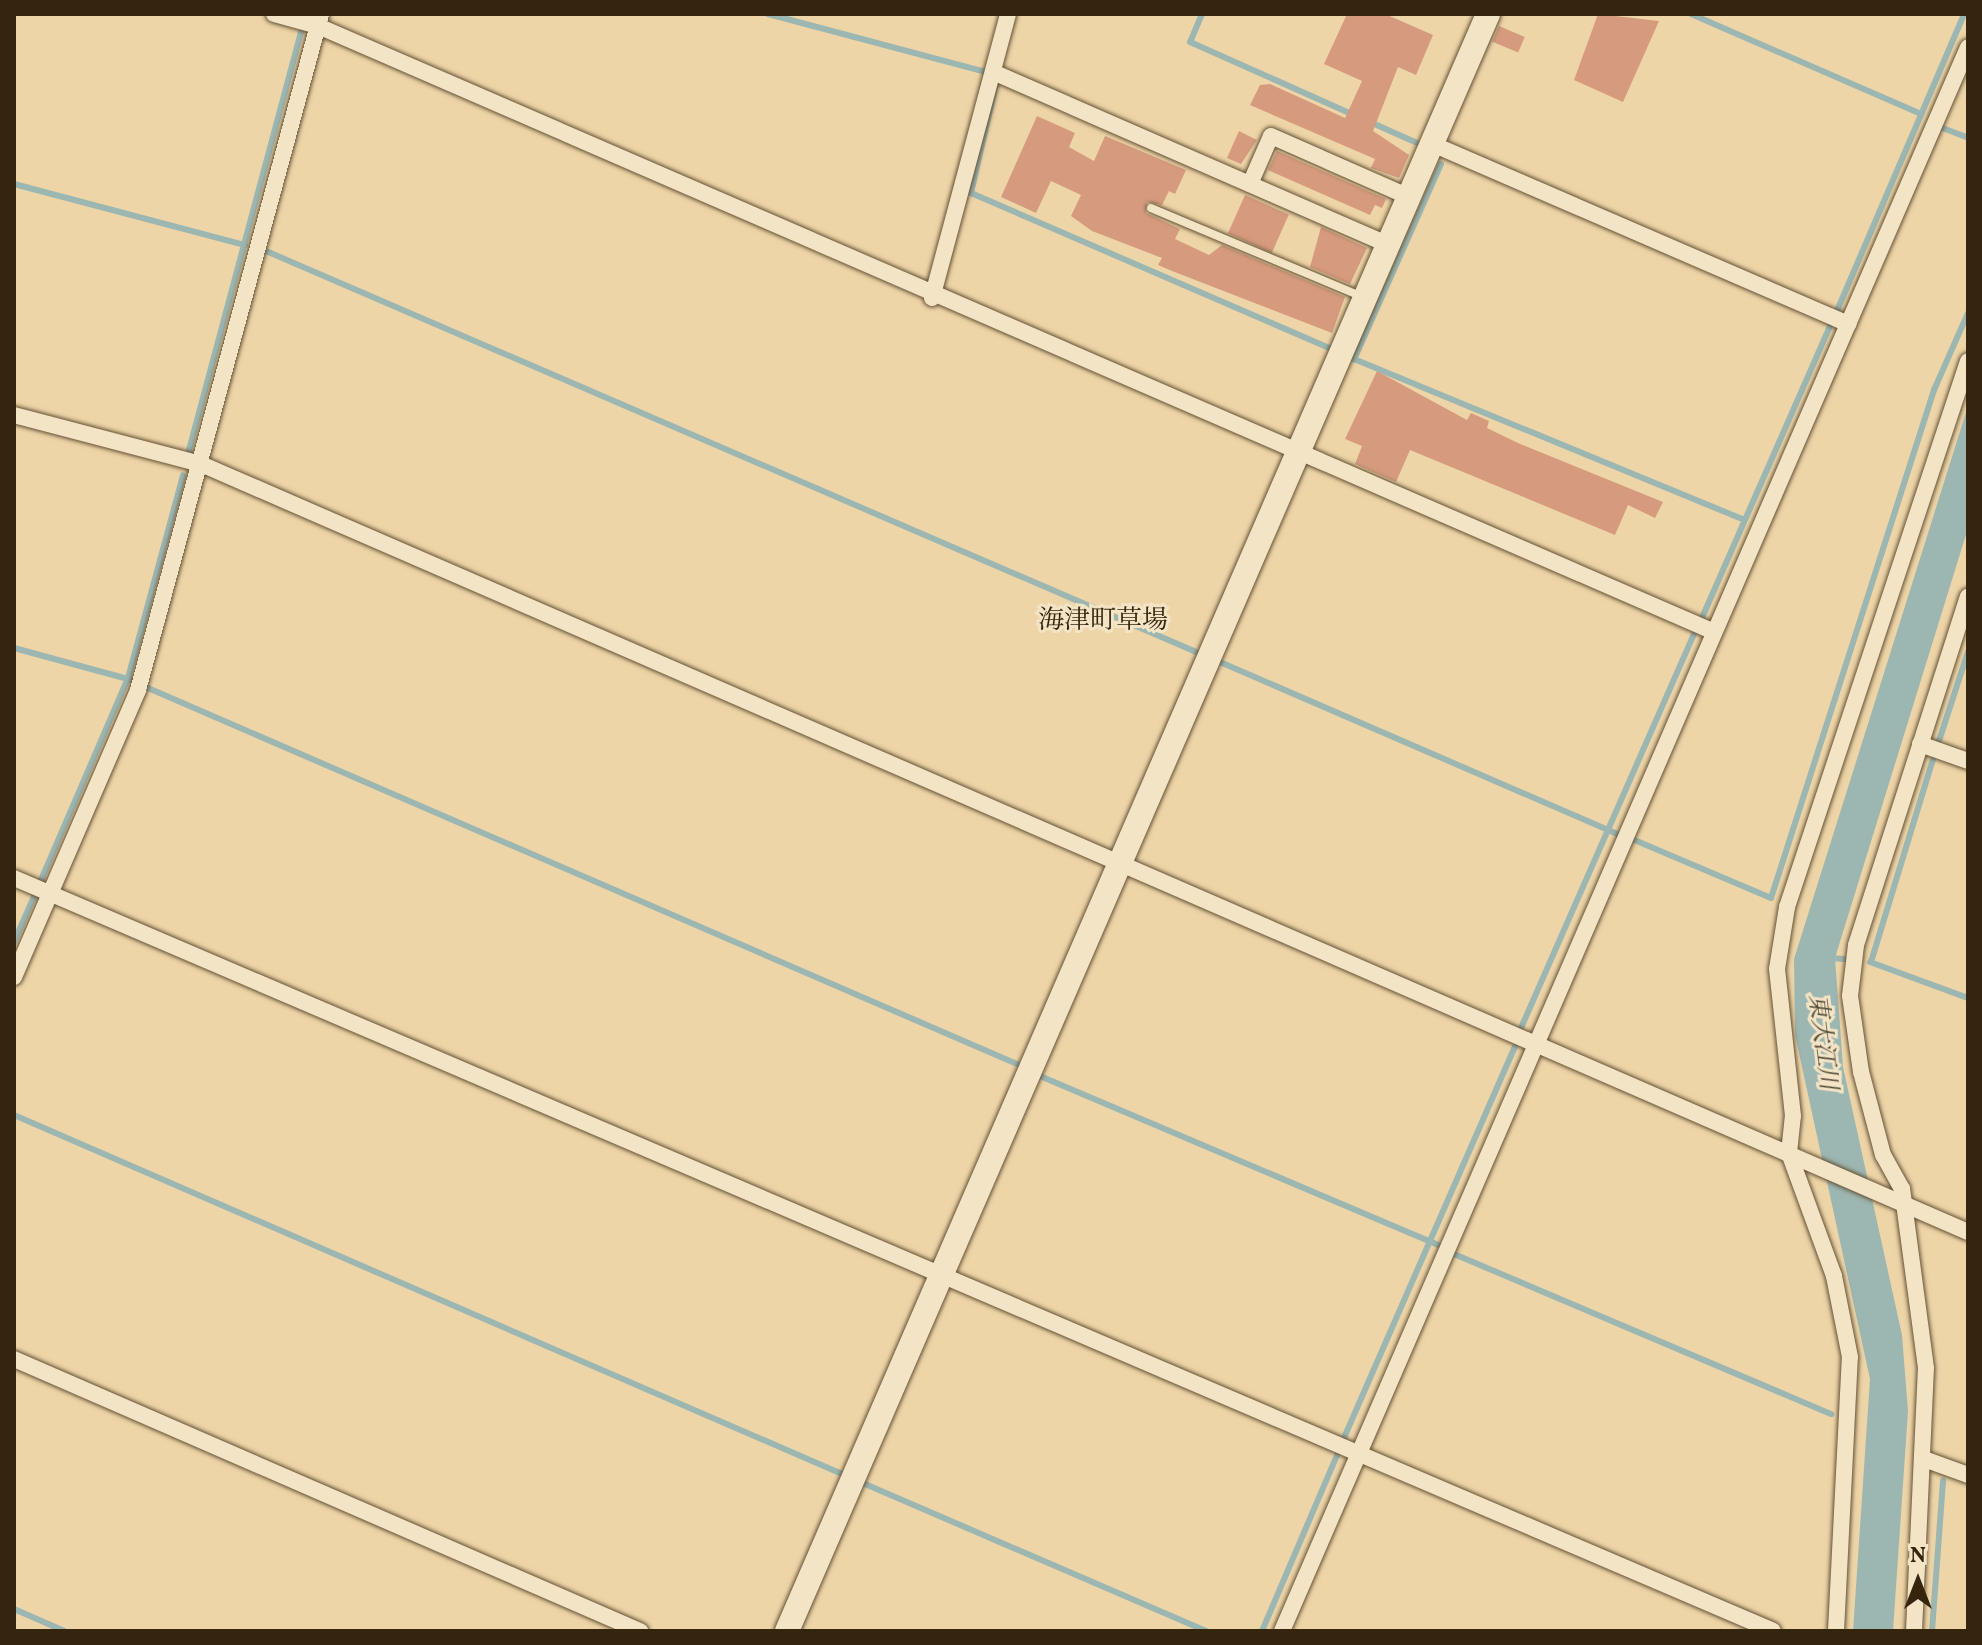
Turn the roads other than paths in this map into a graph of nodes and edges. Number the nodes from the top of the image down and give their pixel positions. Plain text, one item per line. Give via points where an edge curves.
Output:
1 (274, 14) edge
2 (1008, 14) edge
3 (1488, 14) edge
4 (320, 20) edge
5 (1968, 47) edge
6 (993, 72) junction
7 (1430, 143) junction
8 (1250, 184) junction
9 (1407, 196) junction
10 (1151, 208) dead end
11 (1387, 244) junction
12 (932, 298) junction
13 (1364, 298) junction
14 (1849, 324) junction
15 (1968, 361) edge
16 (14, 415) edge
17 (1297, 452) junction
18 (201, 464) junction
19 (1968, 597) edge
20 (1712, 631) junction
21 (1920, 744) junction
22 (1968, 761) edge
23 (1122, 862) junction
24 (14, 878) edge
25 (52, 890) junction
26 (14, 977) edge
27 (1536, 1043) junction
28 (1796, 1157) junction
29 (1895, 1204) junction
30 (1968, 1232) edge
31 (942, 1273) junction
32 (14, 1359) edge
33 (1360, 1453) junction
34 (1924, 1459) junction
35 (1968, 1475) edge
36 (640, 1631) edge
37 (787, 1631) edge
38 (1282, 1631) edge
39 (1773, 1631) edge
40 (1836, 1631) edge
41 (1914, 1631) edge

1 - 4 street
2 - 6 street
3 - 7 street
4 - 12 street
4 - 18 street
5 - 14 street
6 - 8 street
6 - 12 street
7 - 9 street
7 - 14 street
8 - 9 street via 1271,136
8 - 11 street
9 - 11 street
10 - 13 lane
11 - 13 street
12 - 17 street
13 - 17 street
14 - 20 street
15 - 28 street via 1787,907 1777,1015
16 - 18 street
17 - 20 street
17 - 23 street
18 - 23 street
18 - 25 street via 138,690
19 - 21 street
20 - 27 street
21 - 22 street
21 - 29 street via 1856,945 1850,996 1861,1072
23 - 27 street
23 - 31 street
24 - 25 street
25 - 26 street
25 - 31 street
27 - 28 street
27 - 33 street
28 - 29 street
28 - 40 street via 1834,1276 1850,1357
29 - 30 street
29 - 34 street via 1926,1368
31 - 33 street
31 - 37 street
32 - 36 street
33 - 38 street
33 - 39 street
34 - 35 street
34 - 41 street

